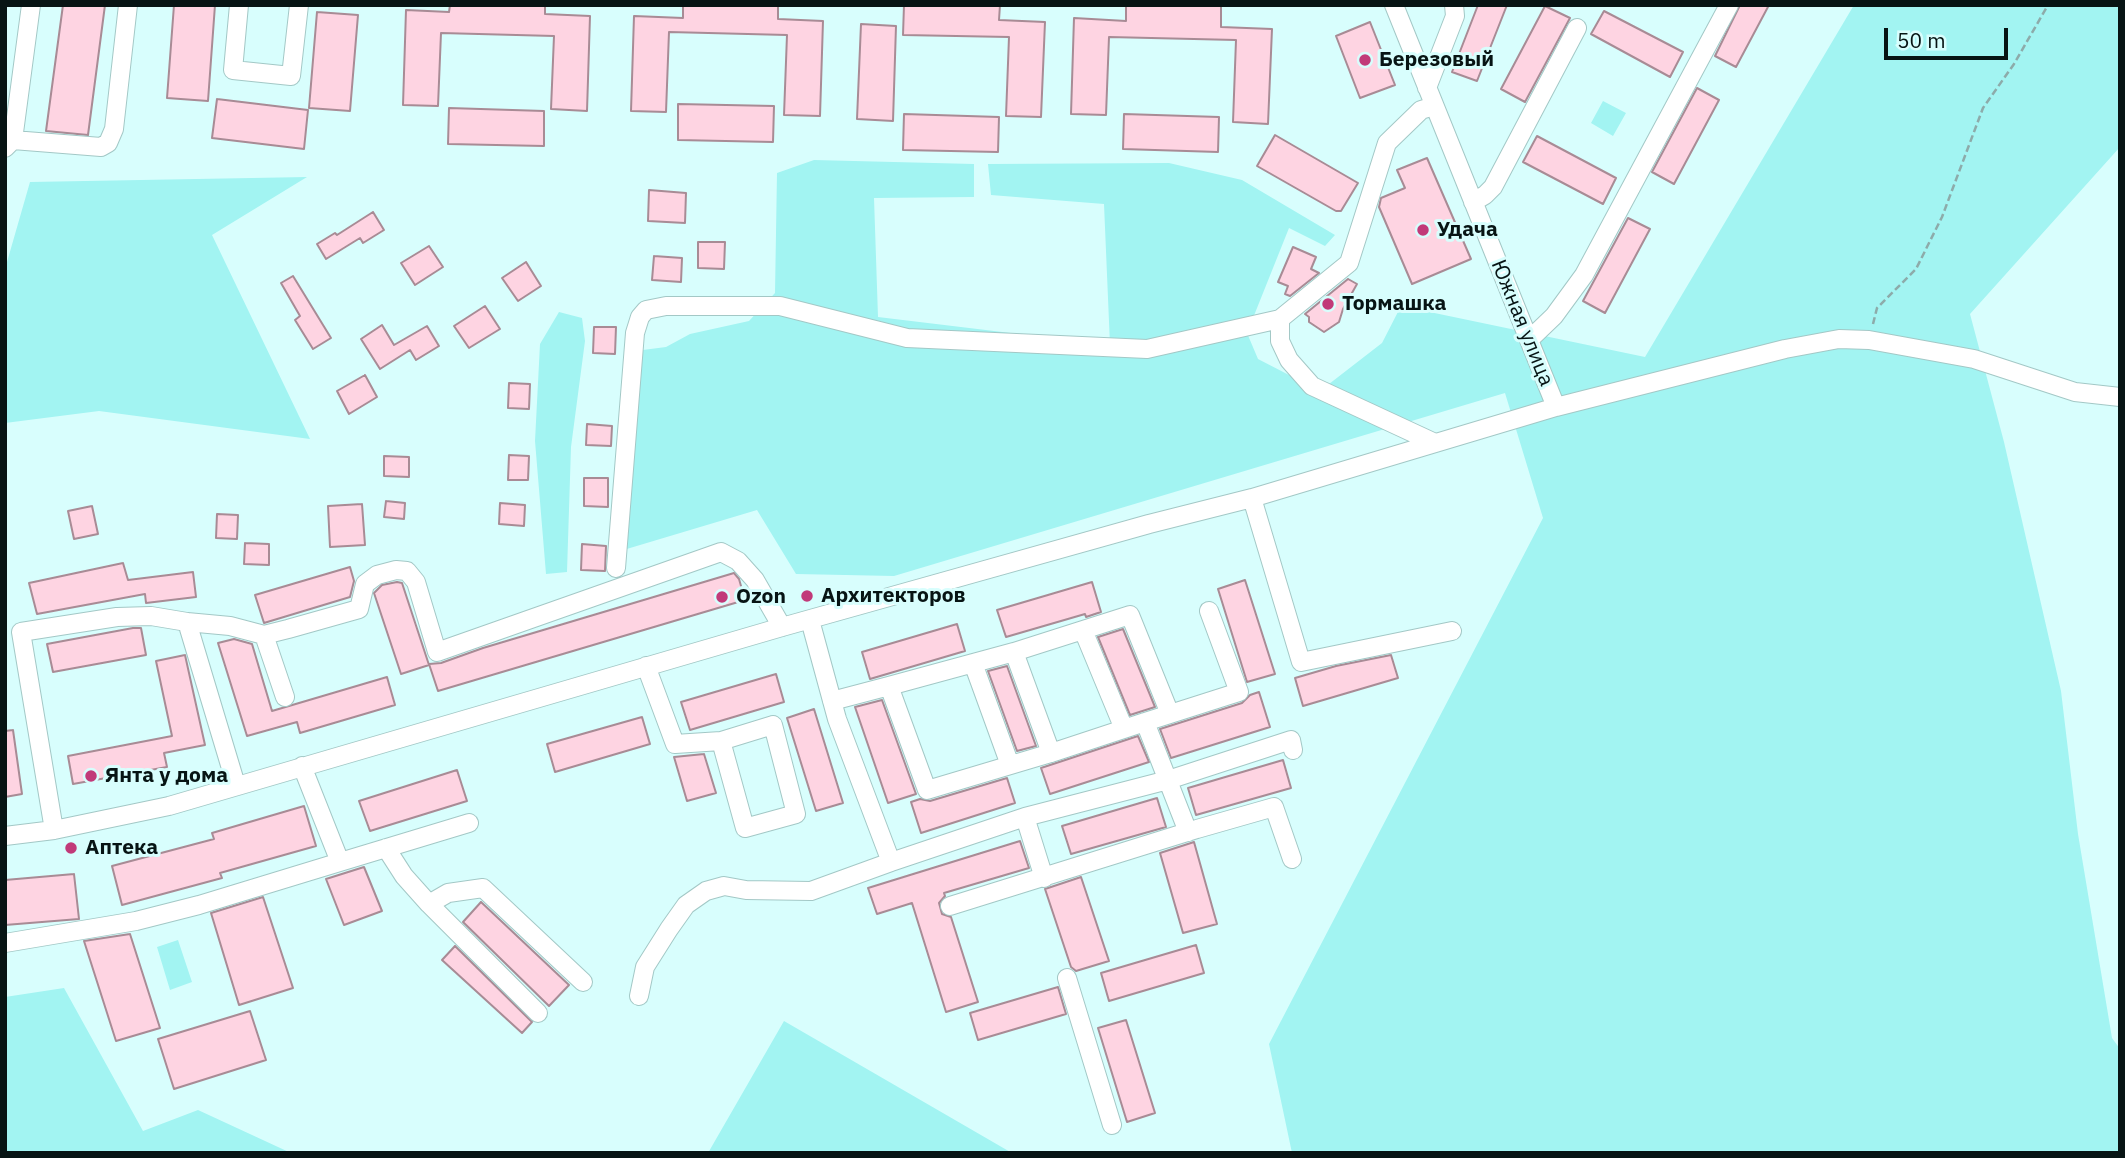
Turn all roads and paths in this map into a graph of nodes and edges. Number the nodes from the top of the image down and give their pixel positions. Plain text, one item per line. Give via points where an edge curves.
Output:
1 (31, 5) edge
2 (128, 5) edge
3 (239, 5) edge
4 (299, 5) edge
5 (1394, 5) edge
6 (1454, 5) edge
7 (1729, 5) edge
8 (2048, 5) edge
9 (1577, 28) dead end
10 (1427, 88) junction
11 (1434, 106) junction
12 (9, 144) edge
13 (1473, 202) junction
14 (1280, 319) junction
15 (1529, 340) junction
16 (1869, 340) junction
17 (2120, 397) edge
18 (1556, 407) junction
19 (1435, 443) junction
20 (1252, 498) junction
21 (616, 568) dead end
22 (1209, 611) dead end
23 (810, 620) junction
24 (187, 622) junction
25 (782, 627) junction
26 (1083, 630) junction
27 (1452, 631) dead end
28 (13, 634) edge
29 (264, 635) junction
30 (1014, 652) junction
31 (973, 663) junction
32 (646, 666) junction
33 (889, 685) junction
34 (285, 697) dead end
35 (832, 701) junction
36 (1170, 714) junction
37 (1145, 722) junction
38 (1124, 729) junction
39 (721, 741) junction
40 (1293, 750) dead end
41 (1051, 753) junction
42 (1010, 765) junction
43 (302, 766) junction
44 (1168, 780) junction
45 (236, 785) junction
46 (1026, 817) junction
47 (469, 823) dead end
48 (54, 830) junction
49 (1188, 832) junction
50 (5, 836) edge
51 (386, 848) junction
52 (1292, 859) dead end
53 (340, 862) junction
54 (891, 862) junction
55 (1044, 878) junction
56 (429, 904) junction
57 (950, 906) dead end
58 (5, 943) edge
59 (1067, 978) dead end
60 (583, 982) dead end
61 (639, 996) dead end
62 (538, 1013) dead end
63 (1112, 1125) dead end

1 - 12 street
2 - 12 street via 114,129 108,143 101,148
3 - 4 street via 233,70 291,76
5 - 10 street, Южная улица
6 - 10 street via 1455,16
7 - 15 street via 1584,275 1554,316
8 - 16 path via 1983,108 1942,217 1916,268 1877,308
9 - 13 street via 1493,187
10 - 11 street, Южная улица
11 - 13 street, Южная улица
11 - 14 street via 1421,110 1387,143 1349,262
13 - 15 street, Южная улица
14 - 19 street via 1280,341 1289,360 1312,386
14 - 21 street via 1147,349 907,338 780,306 646,310 635,333
15 - 18 street, Южная улица
16 - 17 street via 1973,359 2075,392
16 - 18 street via 1839,339 1785,348
18 - 19 street
19 - 20 street
20 - 23 street
20 - 27 street via 1301,662
22 - 36 street via 1239,692
23 - 25 street
23 - 35 street
24 - 28 street via 117,617
24 - 29 street
24 - 45 street
25 - 29 street via 754,580 738,561 721,552 437,652 416,582 407,570 377,575 365,584 359,609
25 - 32 street
26 - 30 street
26 - 36 street via 1130,615
26 - 38 street
28 - 48 street
29 - 34 street
30 - 31 street
30 - 41 street
31 - 33 street
31 - 42 street
32 - 39 street via 675,744
32 - 43 street
33 - 35 street
33 - 42 street via 926,790
35 - 54 street
36 - 37 street
37 - 38 street
37 - 44 street
38 - 41 street
39 - 39 street via 746,828 796,814 773,726
40 - 44 street via 1291,740
41 - 42 street
43 - 45 street
43 - 53 street
44 - 46 street
44 - 49 street
45 - 48 street via 169,806
46 - 54 street
46 - 55 street
47 - 51 street
48 - 50 street
49 - 52 street via 1274,807
49 - 55 street
51 - 53 street
51 - 56 street
53 - 58 street via 136,921
54 - 61 street via 811,891 724,886 706,891 686,905 645,967
55 - 57 street
56 - 60 street via 448,893 483,888
56 - 62 street
59 - 63 street

